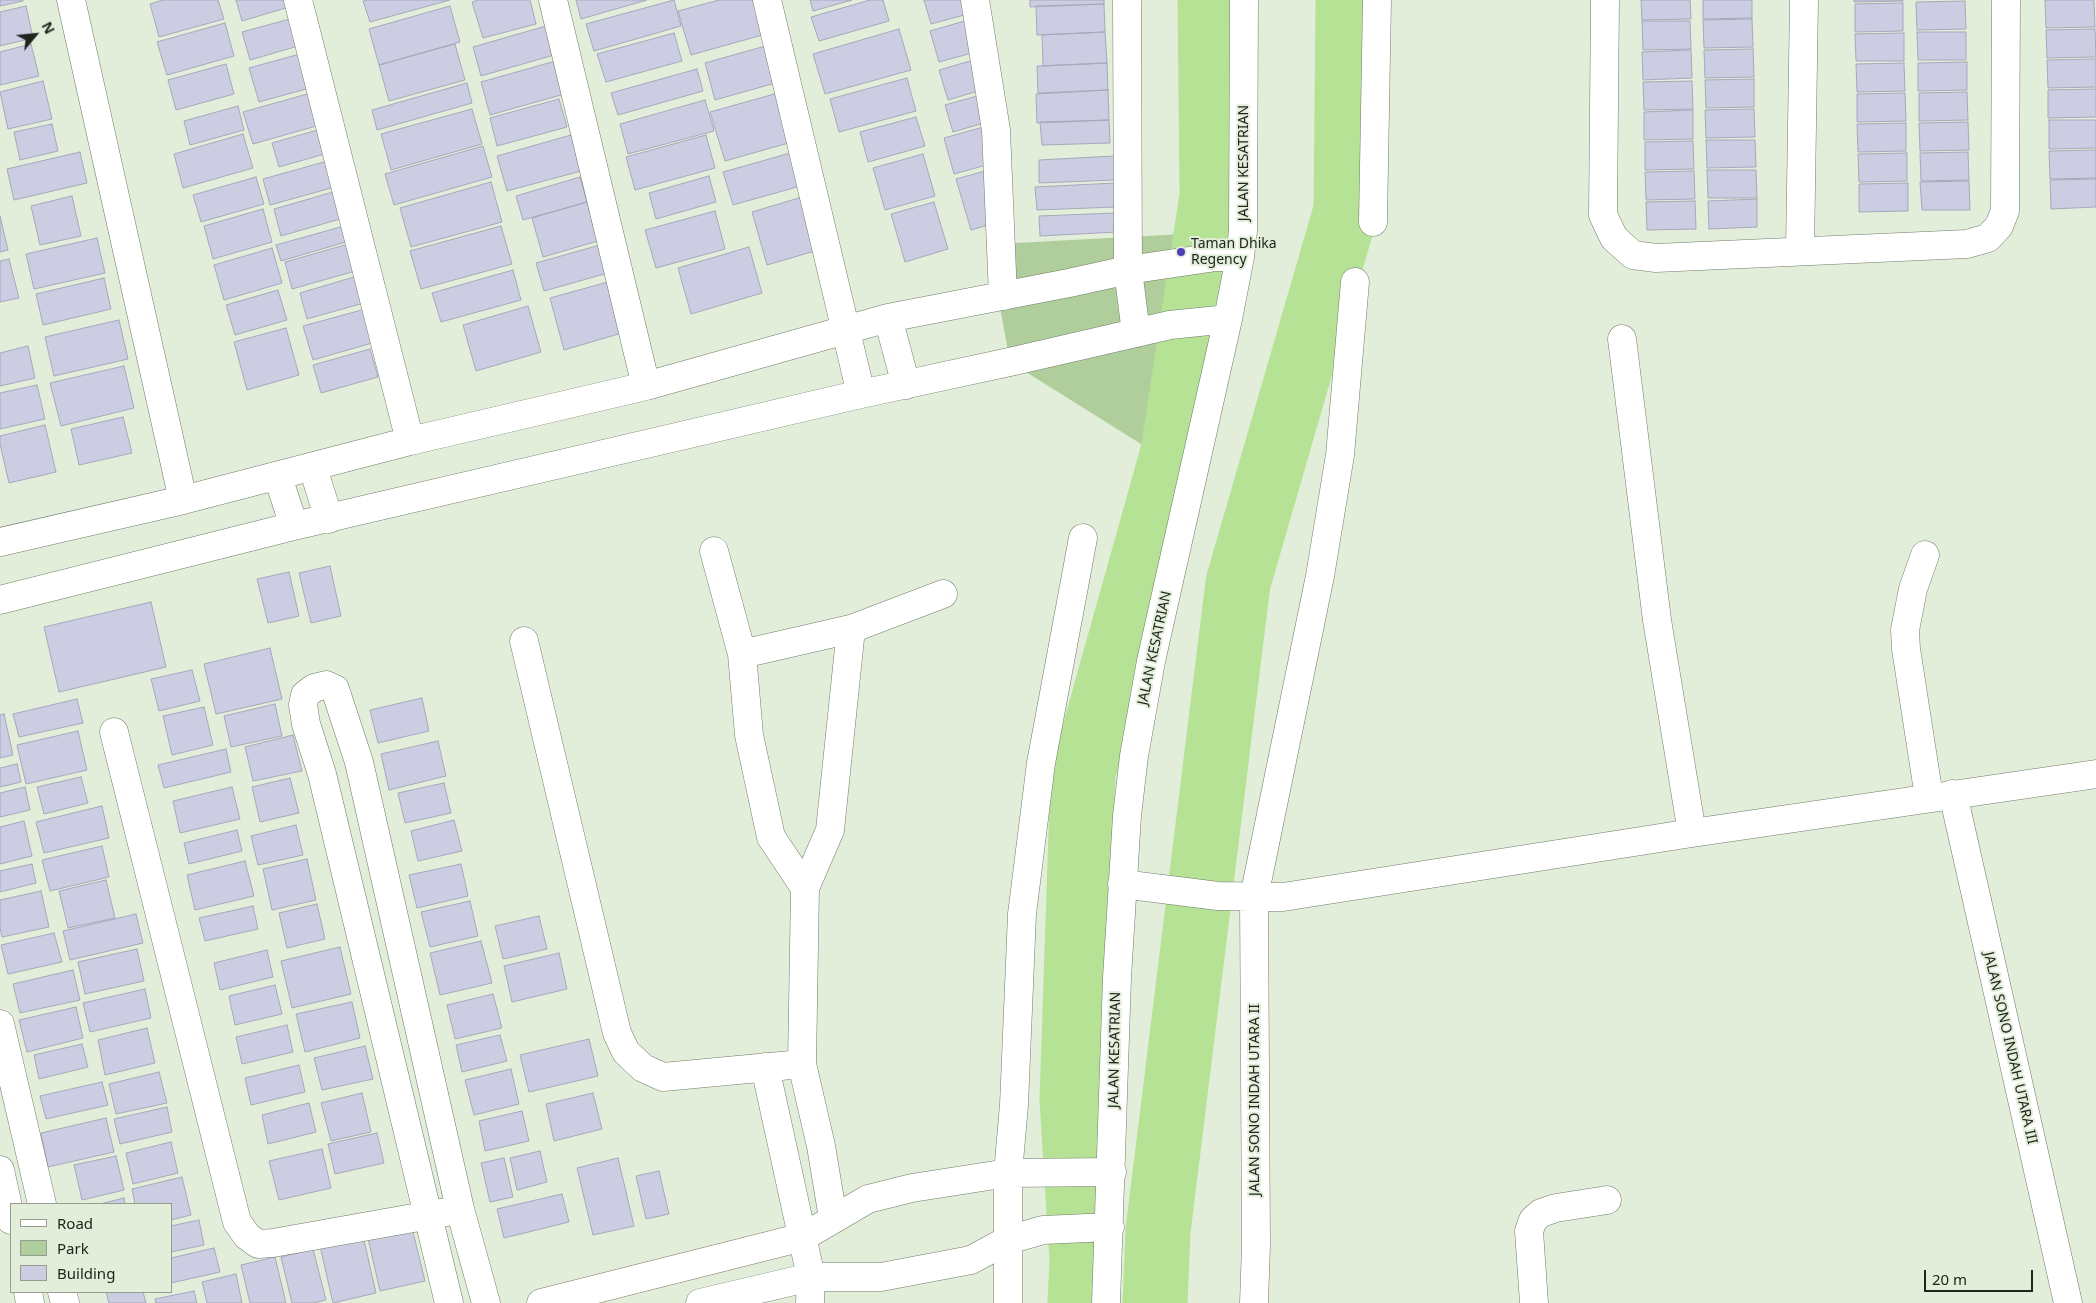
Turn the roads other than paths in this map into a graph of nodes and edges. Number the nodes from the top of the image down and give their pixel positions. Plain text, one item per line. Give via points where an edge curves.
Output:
1 (71, 0) edge
2 (298, 0) edge
3 (553, 0) edge
4 (767, 0) edge
5 (975, 0) edge
6 (1127, 0) edge
7 (1244, 0) edge
8 (1377, 0) edge
9 (1605, 0) edge
10 (1804, 0) edge
11 (2006, 0) edge
12 (1373, 222) dead end
13 (1800, 250) junction
14 (1228, 257) junction
15 (1128, 270) junction
16 (1355, 282) dead end
17 (1003, 296) junction
18 (888, 318) junction
19 (1220, 319) junction
20 (845, 330) junction
21 (1136, 333) junction
22 (1622, 339) dead end
23 (906, 385) junction
24 (646, 386) junction
25 (861, 394) junction
26 (410, 441) junction
27 (313, 468) junction
28 (278, 477) junction
29 (183, 500) junction
30 (328, 519) junction
31 (294, 526) junction
32 (1083, 538) dead end
33 (0, 542) edge
34 (714, 551) dead end
35 (1925, 555) dead end
36 (943, 594) dead end
37 (0, 600) edge
38 (851, 629) junction
39 (524, 641) dead end
40 (742, 654) junction
41 (114, 732) dead end
42 (2096, 774) edge
43 (1941, 795) junction
44 (1692, 833) junction
45 (1135, 886) junction
46 (804, 888) junction
47 (390, 897) junction
48 (1254, 897) junction
49 (354, 906) junction
50 (0, 1024) edge
51 (802, 1064) junction
52 (765, 1067) junction
53 (6, 1074) edge
54 (0, 1170) edge
55 (1103, 1172) junction
56 (1008, 1173) junction
57 (1607, 1200) dead end
58 (42, 1203) edge
59 (460, 1209) junction
60 (10, 1215) edge
61 (428, 1215) junction
62 (833, 1218) junction
63 (1104, 1227) junction
64 (803, 1237) junction
65 (1008, 1240) junction
66 (811, 1290) edge
67 (449, 1303) edge
68 (486, 1303) edge
69 (541, 1303) edge
70 (700, 1303) edge
71 (1008, 1303) edge
72 (1106, 1303) edge
73 (1254, 1303) edge
74 (1534, 1303) edge
75 (2068, 1303) edge

1 - 29 street
2 - 26 street
3 - 24 street
4 - 20 street
5 - 17 street via 996,130
6 - 15 street
7 - 14 street, JALAN KESATRIAN via 1243,231
8 - 12 street
9 - 13 street via 1603,215 1614,238 1633,255 1656,258
10 - 13 street
11 - 13 street via 2005,211 1999,226 1988,238 1966,244
14 - 15 street
14 - 19 street, JALAN KESATRIAN
15 - 17 street
15 - 21 street
16 - 48 street, JALAN SONO INDAH UTARA II via 1337,473 1320,576
17 - 18 street
18 - 20 street
18 - 23 street
19 - 21 street
19 - 45 street, JALAN KESATRIAN via 1134,756
20 - 24 street
20 - 25 street
21 - 23 street
22 - 44 street via 1658,620
23 - 25 street
24 - 26 street
25 - 30 street
26 - 27 street
27 - 28 street
27 - 30 street
28 - 29 street
28 - 31 street
29 - 33 street
30 - 31 street
31 - 37 street
32 - 56 street via 1041,763 1022,914
34 - 40 street
35 - 43 street, JALAN SONO INDAH UTARA III via 1913,589 1905,630 1906,649
36 - 38 street
38 - 40 street
38 - 46 street via 830,830
39 - 52 street via 617,1033 626,1052 644,1068 663,1077
40 - 46 street via 749,735 771,837
41 - 61 street via 237,1222 258,1244
42 - 43 street
43 - 44 street
43 - 75 street, JALAN SONO INDAH UTARA III
44 - 48 street via 1283,897
45 - 48 street
45 - 55 street, JALAN KESATRIAN via 1117,978
46 - 51 street
47 - 49 street
47 - 49 street via 359,762 340,703 334,689 326,685 314,688 305,695 306,724 322,774
47 - 59 street
48 - 73 street, JALAN SONO INDAH UTARA II
49 - 61 street
50 - 53 street
51 - 52 street
51 - 62 street
52 - 64 street
53 - 58 street
54 - 60 street
55 - 56 street
55 - 63 street, JALAN KESATRIAN
56 - 62 street via 941,1182 868,1199
56 - 65 street
57 - 74 street via 1556,1208 1541,1213 1533,1220 1530,1231
59 - 61 street
59 - 68 street
61 - 67 street
62 - 64 street
63 - 65 street via 1043,1230
63 - 72 street, JALAN KESATRIAN
64 - 66 street
64 - 69 street
65 - 66 street via 971,1260
65 - 71 street
66 - 70 street

